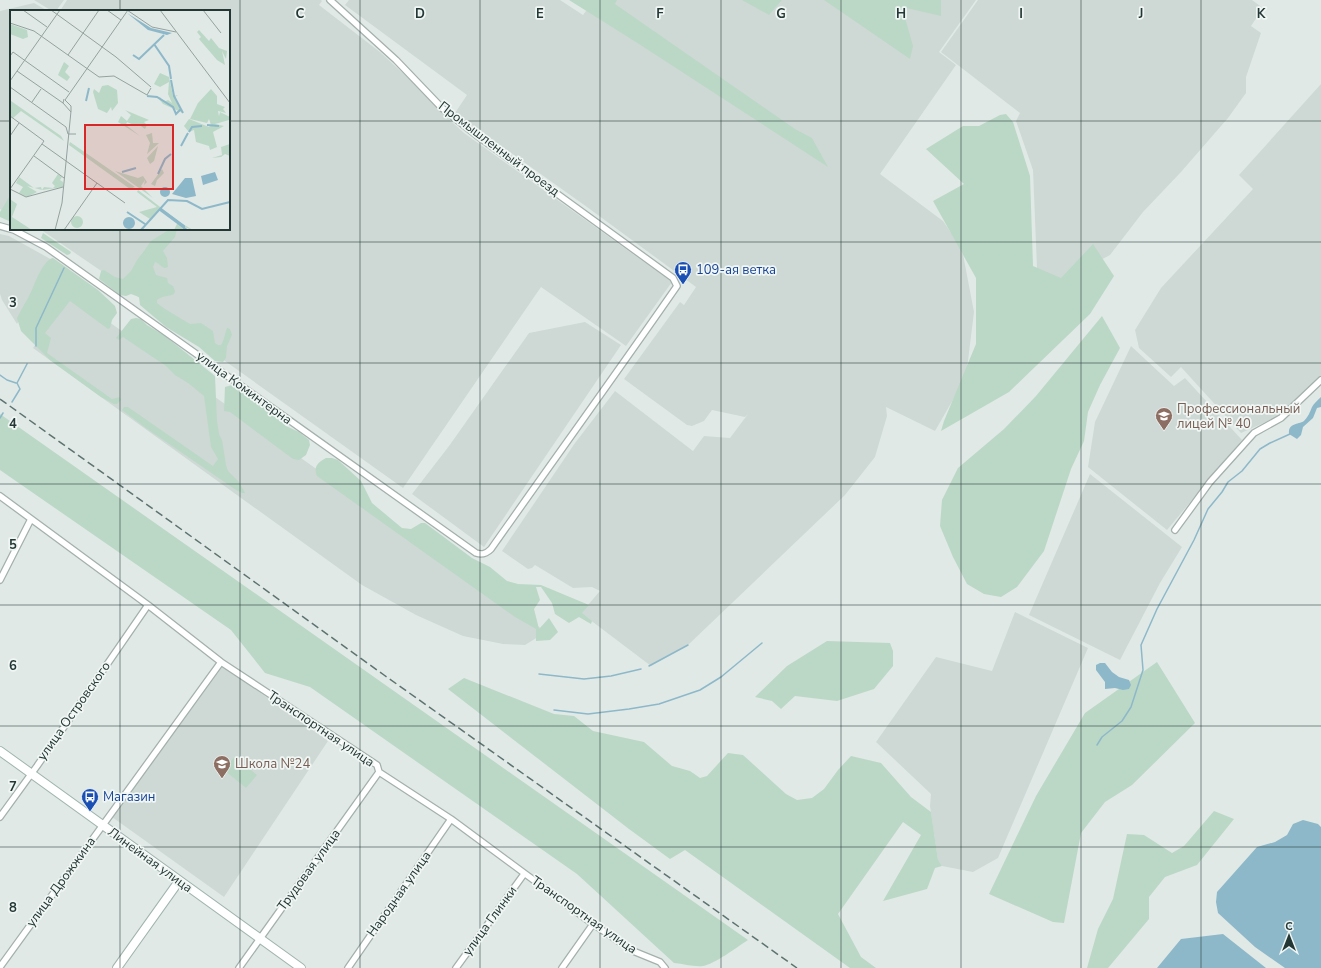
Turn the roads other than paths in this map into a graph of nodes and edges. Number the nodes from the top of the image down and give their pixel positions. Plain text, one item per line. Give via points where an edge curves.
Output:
1 (330, 0) edge
2 (0, 226) edge
3 (10, 229) edge
4 (14, 230) edge
5 (1321, 380) edge
6 (0, 496) edge
7 (31, 519) junction
8 (1175, 530) dead end
9 (484, 554) joint
10 (0, 580) edge
11 (148, 605) junction
12 (221, 662) junction
13 (0, 751) edge
14 (379, 772) junction
15 (31, 774) junction
16 (0, 816) edge
17 (451, 820) junction
18 (102, 825) junction
19 (524, 874) junction
20 (179, 881) junction
21 (593, 924) junction
22 (260, 938) junction
23 (0, 967) edge
24 (117, 968) edge
25 (239, 968) edge
26 (302, 968) edge
27 (348, 968) edge
28 (456, 968) edge
29 (562, 968) edge
30 (665, 968) edge

1 - 9 street, Промышленный проезд via 380,44 442,108 673,278 677,286 492,549
2 - 3 street, улица Коминтерна
4 - 9 street, улица Коминтерна via 46,247 476,553
5 - 8 street via 1281,418 1254,433 1210,482
6 - 7 street, Транспортная улица
7 - 10 street
7 - 11 street, Транспортная улица
11 - 12 street, Транспортная улица
11 - 15 street, улица Островского
12 - 14 street, Транспортная улица via 377,765
12 - 18 street, улица Дрожжина
13 - 15 street, Линейная улица
14 - 17 street, Транспортная улица
14 - 22 street, Трудовая улица
15 - 16 street, улица Островского
15 - 18 street, Линейная улица
17 - 19 street, Транспортная улица
17 - 27 street, Народная улица
18 - 20 street, Линейная улица
18 - 23 street, улица Дрожжина
19 - 21 street, Транспортная улица
19 - 28 street, улица Глинки
20 - 22 street, Линейная улица
20 - 24 street
21 - 29 street
21 - 30 street, Транспортная улица via 633,951 660,962
22 - 25 street, Трудовая улица
22 - 26 street, Линейная улица

